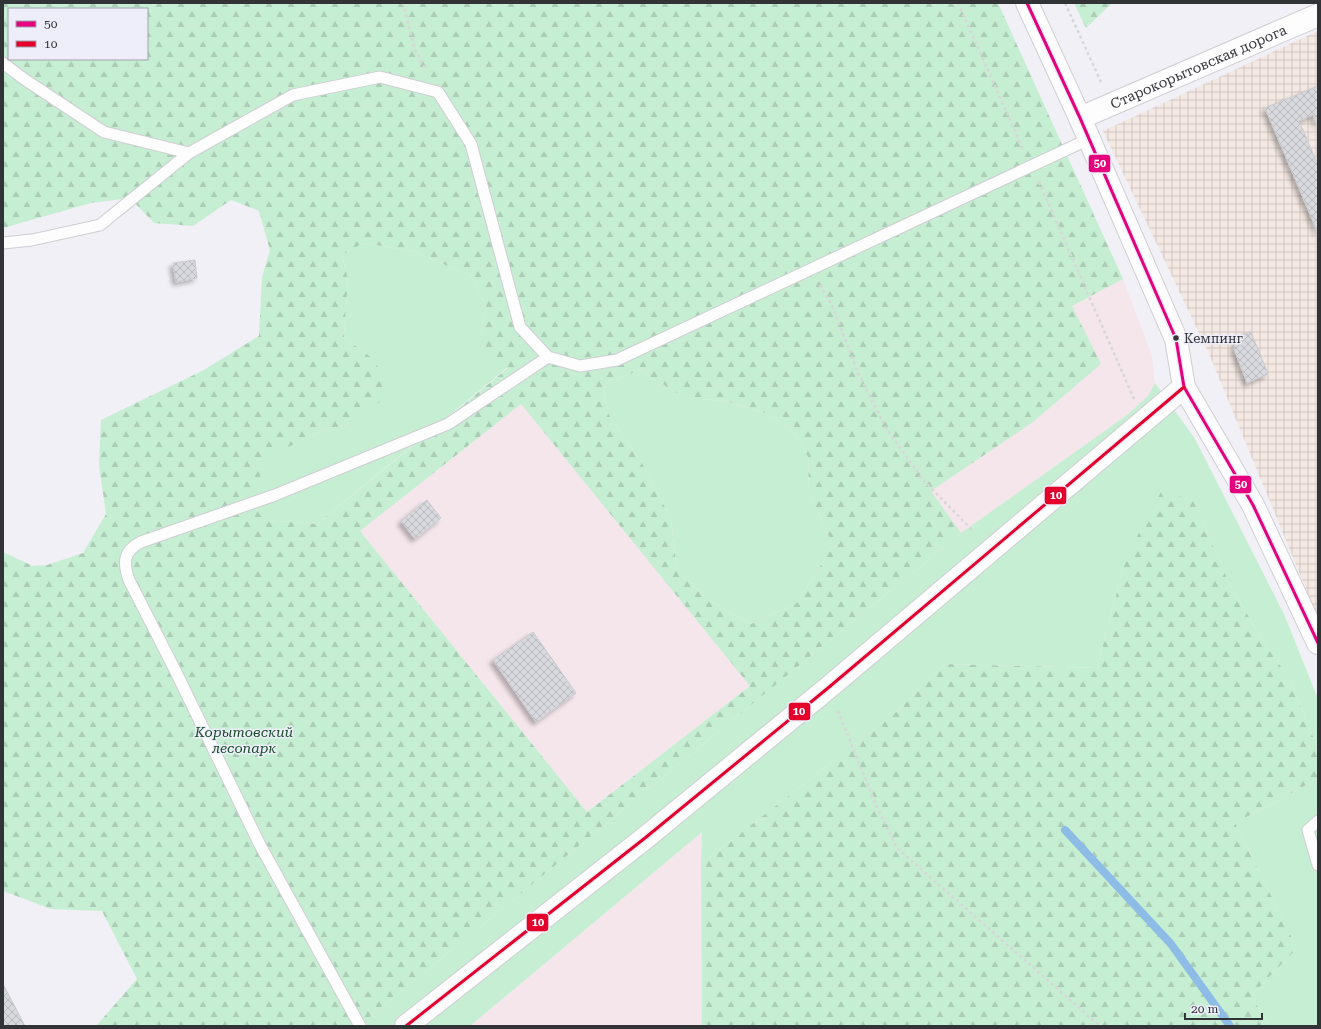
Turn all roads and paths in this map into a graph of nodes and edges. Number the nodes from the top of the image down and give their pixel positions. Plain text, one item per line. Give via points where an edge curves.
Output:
1 (403, 3) edge
2 (958, 3) edge
3 (1026, 3) edge
4 (1065, 3) edge
5 (1318, 15) edge
6 (3, 63) edge
7 (438, 92) junction
8 (1111, 104) junction
9 (1080, 118) junction
10 (1089, 139) junction
11 (189, 153) junction
12 (1031, 166) junction
13 (3, 243) edge
14 (811, 269) junction
15 (548, 358) junction
16 (1184, 387) junction
17 (1144, 422) junction
18 (982, 558) junction
19 (1318, 643) edge
20 (828, 688) junction
21 (1318, 821) edge
22 (1318, 865) edge
23 (360, 1026) edge
24 (406, 1026) edge
25 (1100, 1026) edge

1 - 7 path via 415,50
2 - 12 path
3 - 9 street
4 - 8 path
5 - 8 street, Старокорытовская дорога
6 - 11 lane via 104,132
7 - 11 lane via 380,76 293,95
7 - 15 lane via 472,144 520,327
8 - 9 street, Старокорытовская дорога
9 - 10 street
10 - 12 lane
10 - 16 street via 1176,339
11 - 13 lane via 100,225 32,240
12 - 14 lane
12 - 17 path
14 - 15 lane via 617,360 580,366
14 - 18 path via 832,305 858,372 886,428 924,481 979,537
15 - 23 lane via 448,424 275,495 141,542 132,547 126,556 125,567 129,580 260,845
16 - 17 street
16 - 19 street via 1253,505
17 - 18 street
18 - 20 street
20 - 24 street via 645,838
20 - 25 path via 875,803 897,848
21 - 22 lane via 1308,830

